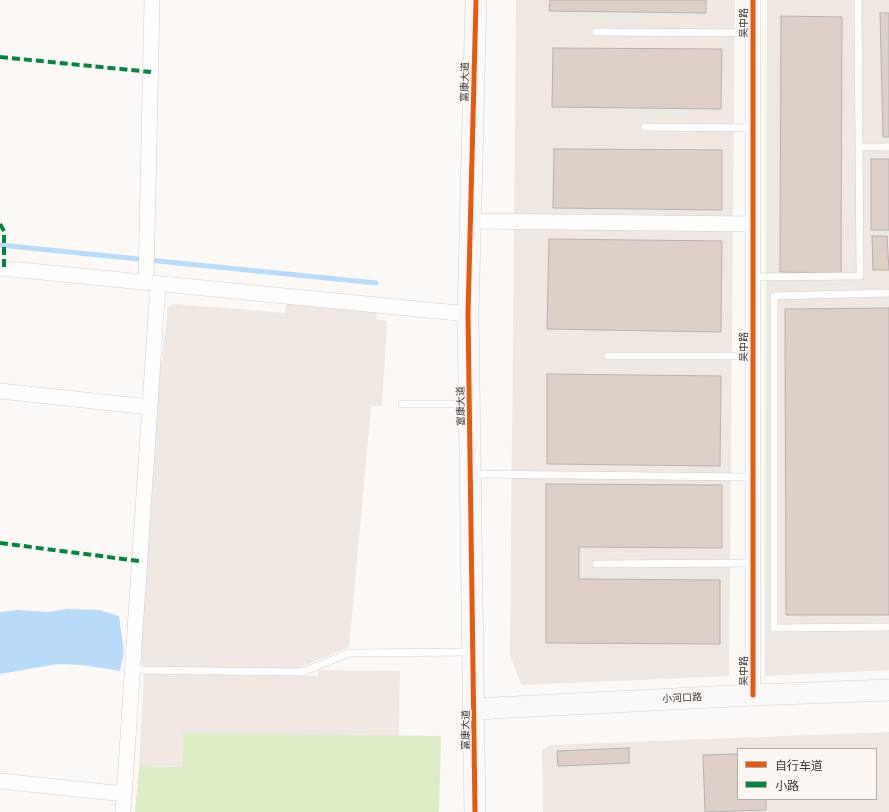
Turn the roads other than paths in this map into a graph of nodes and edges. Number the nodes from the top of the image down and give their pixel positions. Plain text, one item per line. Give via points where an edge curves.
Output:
1 (152, 0) edge
2 (476, 0) edge
3 (753, 0) edge
4 (858, 0) edge
5 (596, 32) dead end
6 (753, 33) junction
7 (645, 127) dead end
8 (753, 128) junction
9 (859, 147) junction
10 (889, 147) edge
11 (471, 221) junction
12 (753, 224) junction
13 (0, 268) edge
14 (753, 277) junction
15 (152, 283) junction
16 (889, 293) edge
17 (468, 314) junction
18 (608, 356) dead end
19 (753, 356) junction
20 (0, 391) edge
21 (402, 404) dead end
22 (470, 404) junction
23 (149, 407) junction
24 (471, 474) junction
25 (753, 477) junction
26 (753, 563) junction
27 (596, 564) dead end
28 (889, 627) edge
29 (474, 652) junction
30 (132, 670) junction
31 (889, 690) edge
32 (753, 695) junction
33 (474, 709) junction
34 (0, 781) edge
35 (124, 794) junction
36 (123, 812) edge
37 (475, 812) edge

1 - 15 street via 147,260
2 - 11 street, 富康大道
3 - 6 street, 吴中路
4 - 9 lane
5 - 6 lane
6 - 8 street, 吴中路
7 - 8 lane
8 - 12 street, 吴中路
9 - 10 lane
9 - 14 lane via 860,276
11 - 12 street
11 - 17 street, 富康大道
12 - 14 street, 吴中路
13 - 15 street
14 - 19 street, 吴中路
15 - 17 street
15 - 23 street
16 - 28 lane via 774,296 774,628
17 - 22 street, 富康大道
18 - 19 lane
19 - 25 street, 吴中路
20 - 23 street
21 - 22 lane
22 - 24 street, 富康大道
23 - 30 street
24 - 25 lane
24 - 29 street, 富康大道
25 - 26 street, 吴中路
26 - 27 lane
26 - 32 street, 吴中路
29 - 30 lane via 350,653 298,672
29 - 33 street, 富康大道
30 - 35 street
31 - 32 street, 小河口路
32 - 33 street, 小河口路
33 - 37 street, 富康大道
34 - 35 street
35 - 36 street

